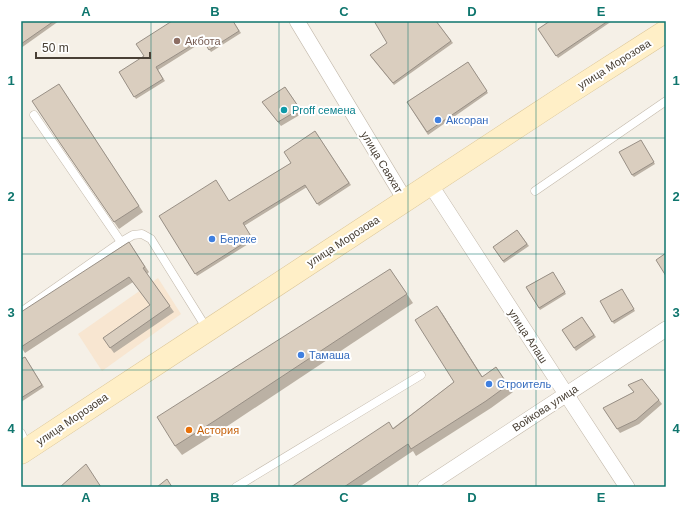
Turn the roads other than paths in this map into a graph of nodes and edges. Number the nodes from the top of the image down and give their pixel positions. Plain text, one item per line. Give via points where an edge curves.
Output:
1 (297, 21) edge
2 (666, 31) edge
3 (666, 101) edge
4 (34, 115) edge
5 (430, 184) junction
6 (534, 191) dead end
7 (405, 200) junction
8 (121, 242) junction
9 (21, 312) edge
10 (666, 329) edge
11 (208, 330) junction
12 (421, 375) dead end
13 (566, 394) junction
14 (23, 445) edge
15 (236, 487) edge
16 (425, 487) edge
17 (626, 487) edge

1 - 7 street, улица Саяхат
2 - 5 main road, улица Морозова
3 - 6 lane
4 - 8 lane
5 - 7 main road, улица Морозова
5 - 13 street, улица Алаш
7 - 11 main road, улица Морозова
8 - 9 lane
8 - 11 lane via 133,235 142,234 151,239
10 - 13 street, Войкова улица
11 - 14 main road, улица Морозова
12 - 15 lane
13 - 16 street, Войкова улица via 441,480
13 - 17 street, улица Алаш

